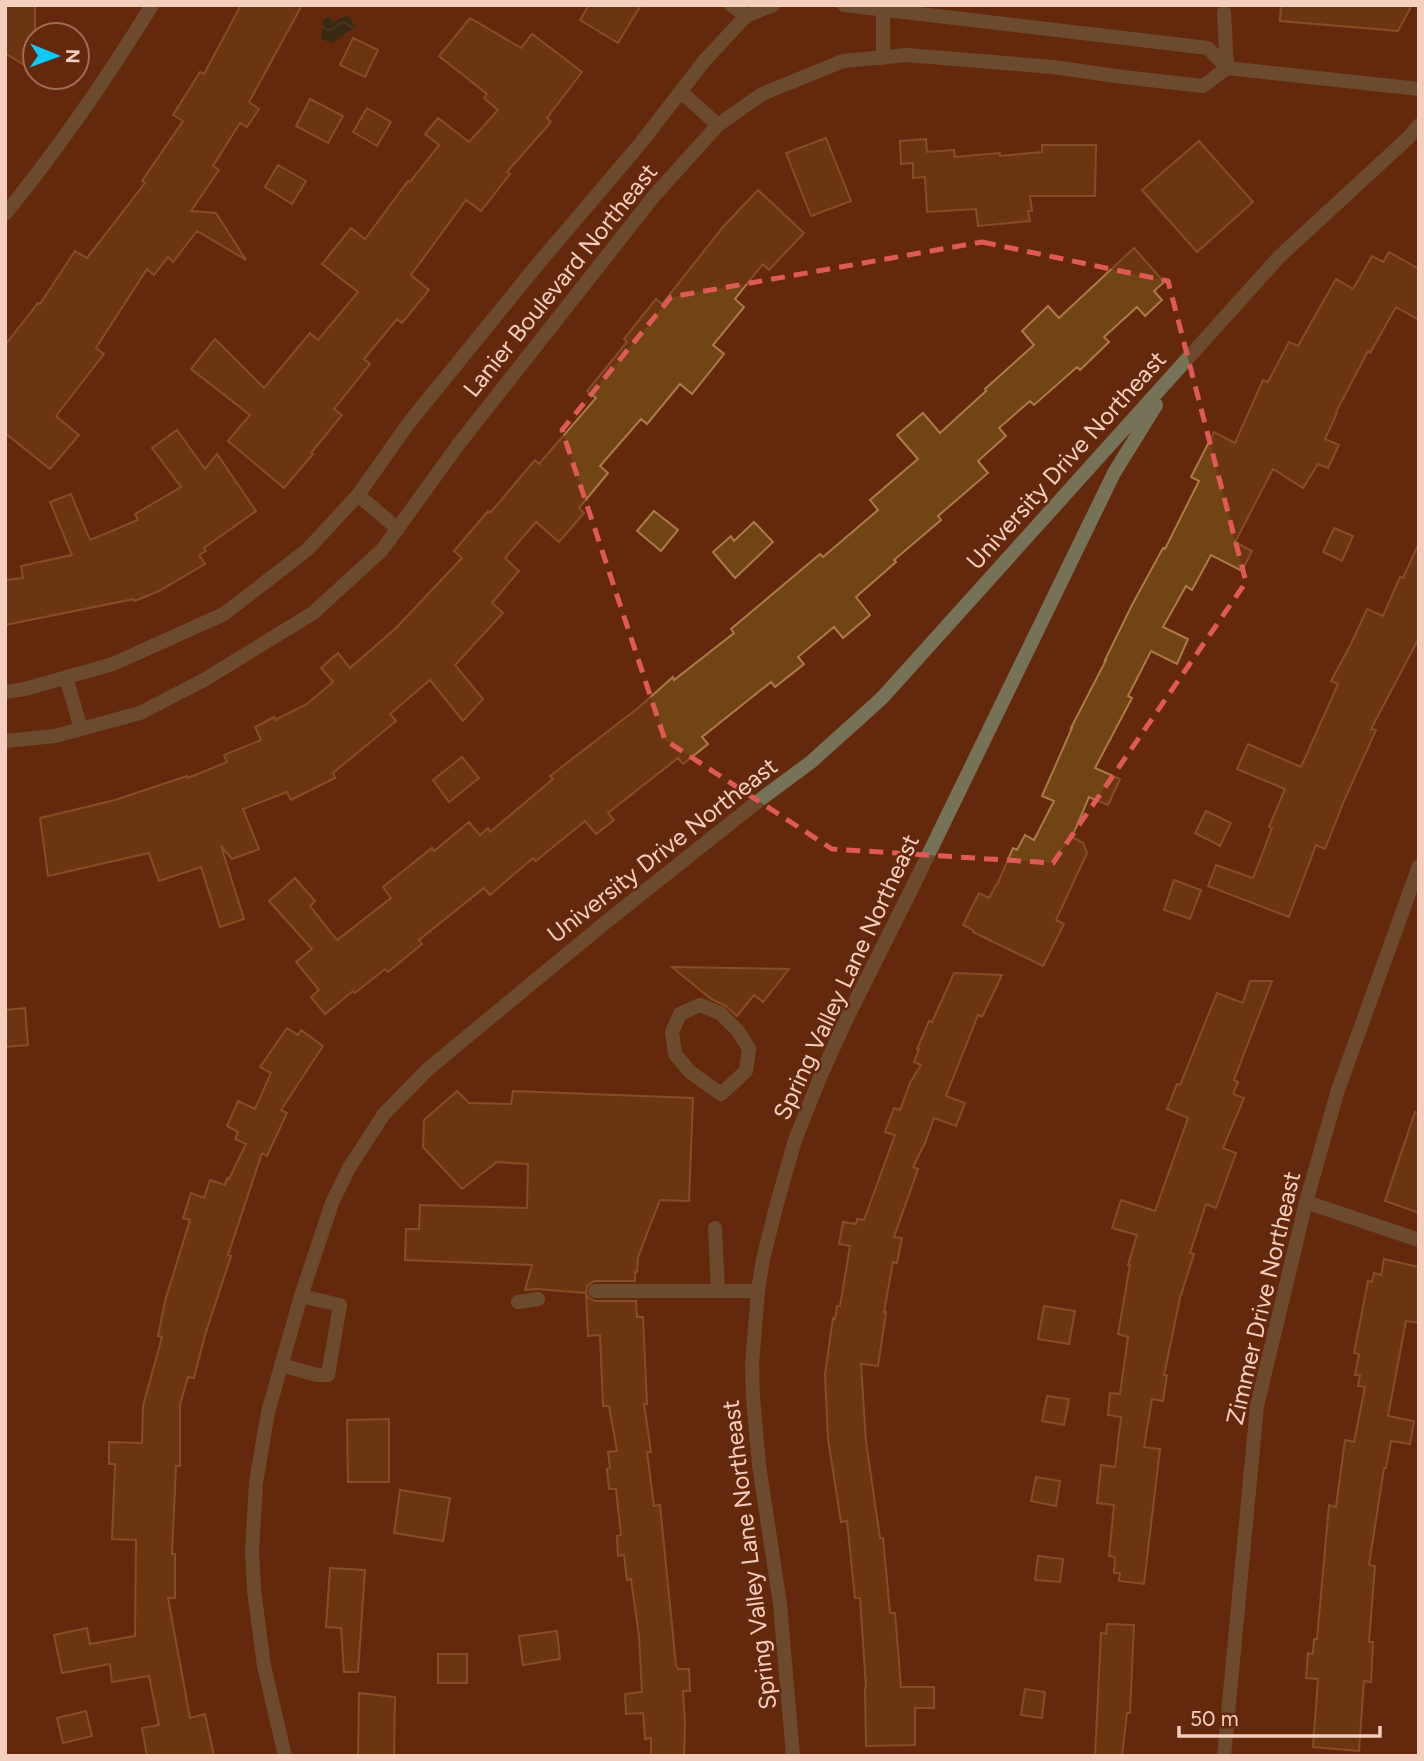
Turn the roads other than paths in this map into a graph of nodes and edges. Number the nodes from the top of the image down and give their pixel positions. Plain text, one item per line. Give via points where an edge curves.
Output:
1 (152, 5) edge
2 (731, 5) edge
3 (774, 5) edge
4 (844, 5) edge
5 (883, 10) junction
6 (1224, 12) dead end
7 (746, 16) junction
8 (883, 58) junction
9 (1227, 68) junction
10 (1419, 89) edge
11 (681, 92) junction
12 (718, 125) junction
13 (1419, 125) edge
14 (5, 214) edge
15 (1189, 357) junction
16 (358, 495) junction
17 (398, 529) junction
18 (66, 677) junction
19 (5, 692) edge
20 (81, 729) junction
21 (5, 741) edge
22 (1419, 866) edge
23 (720, 1013) joint
24 (1306, 1202) junction
25 (715, 1228) dead end
26 (1419, 1240) edge
27 (595, 1291) dead end
28 (718, 1291) junction
29 (758, 1291) junction
30 (301, 1296) junction
31 (537, 1299) dead end
32 (518, 1303) dead end
33 (281, 1365) junction
34 (285, 1756) edge
35 (793, 1756) edge
36 (1224, 1756) edge

1 - 14 street via 109,74
2 - 7 street
3 - 7 street, Lanier Boulevard Northeast
4 - 5 street
5 - 8 street
5 - 9 street via 1208,48
6 - 9 street
7 - 11 street, Lanier Boulevard Northeast
8 - 9 street, Lanier Boulevard Northeast via 907,55 1053,67 1203,86
8 - 12 street, Lanier Boulevard Northeast via 843,61 762,93
9 - 10 street
11 - 12 street
11 - 16 street, Lanier Boulevard Northeast via 408,424
12 - 17 street, Lanier Boulevard Northeast via 654,196 458,445
13 - 15 street, University Drive Northeast via 1279,257
15 - 29 street, Spring Valley Lane Northeast via 1114,473 836,1041 795,1140
15 - 30 street, University Drive Northeast via 882,698 811,762 606,922 405,1090 348,1168
16 - 17 street
16 - 18 street, Lanier Boulevard Northeast via 308,550 224,614 113,664
17 - 20 street, Lanier Boulevard Northeast via 382,550 313,613 140,713
18 - 19 street, Lanier Boulevard Northeast
18 - 20 street
20 - 21 street, Lanier Boulevard Northeast
22 - 24 street, Zimmer Drive Northeast via 1338,1090
23 - 23 street via 699,1005 680,1014 672,1032 675,1054 690,1072 721,1094 746,1071 749,1049
24 - 26 street
24 - 36 street, Zimmer Drive Northeast via 1256,1406
25 - 28 street
27 - 28 street
28 - 29 street
29 - 35 street, Spring Valley Lane Northeast via 752,1364 755,1437 780,1604
30 - 33 street, University Drive Northeast
30 - 33 street via 340,1305 328,1375
31 - 32 street
33 - 34 street, University Drive Northeast via 258,1471 252,1551 264,1666

